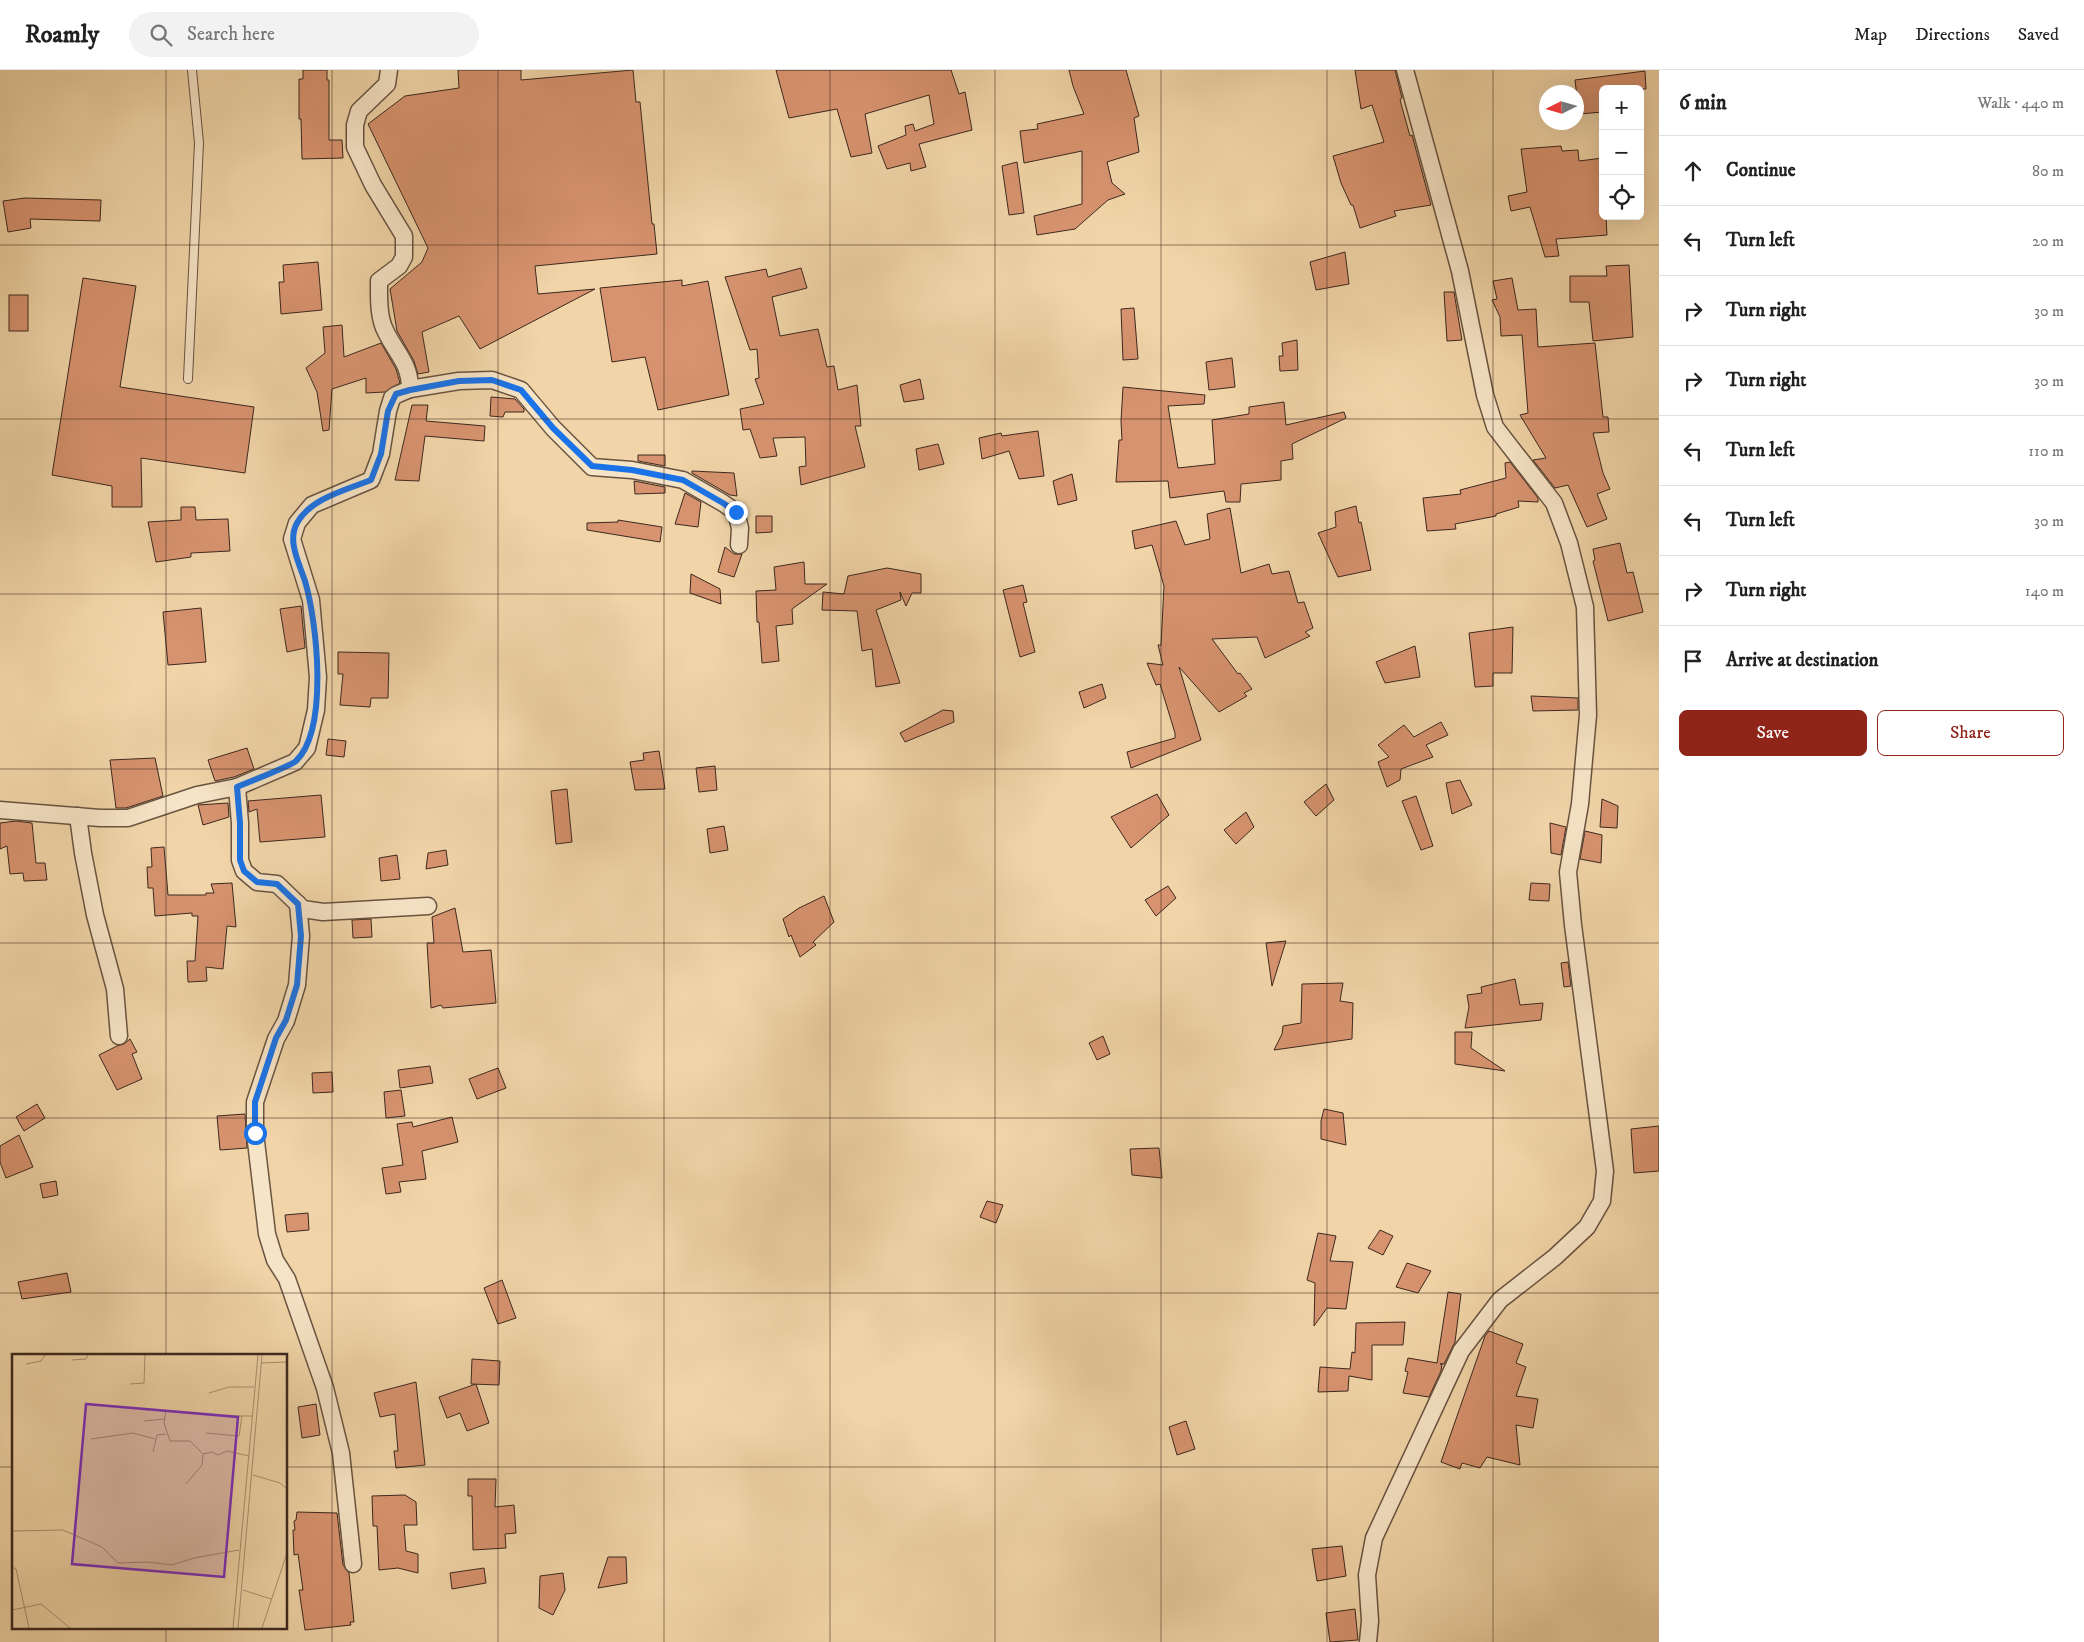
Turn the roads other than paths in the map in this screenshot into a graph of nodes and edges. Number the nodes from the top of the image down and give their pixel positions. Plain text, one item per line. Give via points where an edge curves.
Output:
1 (192, 70) edge
2 (389, 70) edge
3 (1405, 70) edge
4 (188, 379) dead end
5 (410, 390) junction
6 (738, 545) dead end
7 (237, 787) junction
8 (0, 810) edge
9 (78, 816) junction
10 (298, 904) junction
11 (428, 906) dead end
12 (119, 1036) dead end
13 (353, 1564) dead end
14 (1368, 1642) edge

1 - 4 lane via 199,143
2 - 5 street via 387,84 359,111 355,146 373,185 404,236 404,257 399,266 379,281 379,299 385,330 406,365
3 - 14 street via 1460,271 1485,395 1495,427 1554,503 1569,543 1585,607 1588,715 1580,804 1568,872 1605,1171 1602,1201 1588,1227 1500,1300 1461,1351 1374,1538 1367,1575
5 - 6 street via 459,381 492,380 521,390 553,428 592,466 683,480 736,512 740,528
5 - 7 street via 392,398 381,454 371,480 312,505 296,524 292,539 310,600 318,677 316,710 307,748 295,762
7 - 9 street via 197,795 128,818
7 - 10 street via 240,860 244,871 257,882 277,884
8 - 9 street
9 - 12 street via 94,915 115,989
10 - 11 street via 303,910 323,912
10 - 13 street via 301,936 297,985 255,1102 255,1133 267,1234 275,1260 287,1279 325,1388 341,1453

